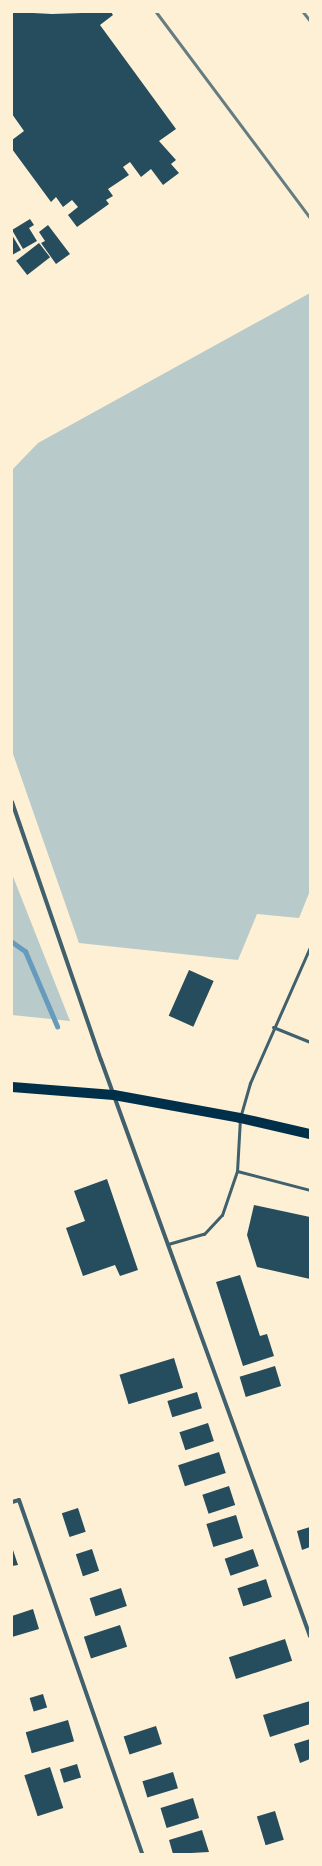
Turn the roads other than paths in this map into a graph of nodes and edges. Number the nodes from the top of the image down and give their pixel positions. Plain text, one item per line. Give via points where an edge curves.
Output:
1 (12, 802) edge
2 (310, 947) edge
3 (273, 1027) junction
4 (310, 1042) edge
5 (12, 1087) edge
6 (114, 1095) junction
7 (240, 1118) junction
8 (310, 1134) edge
9 (237, 1171) junction
10 (310, 1190) edge
11 (168, 1244) junction
12 (12, 1502) edge
13 (310, 1636) edge
14 (142, 1854) edge

1 - 6 street
2 - 3 lane
3 - 4 lane
3 - 7 lane via 250,1083
5 - 6 main road
6 - 7 main road
6 - 11 street
7 - 8 main road
7 - 9 lane
9 - 10 lane
9 - 11 lane via 222,1215 204,1234
11 - 13 street
12 - 14 street via 19,1500

